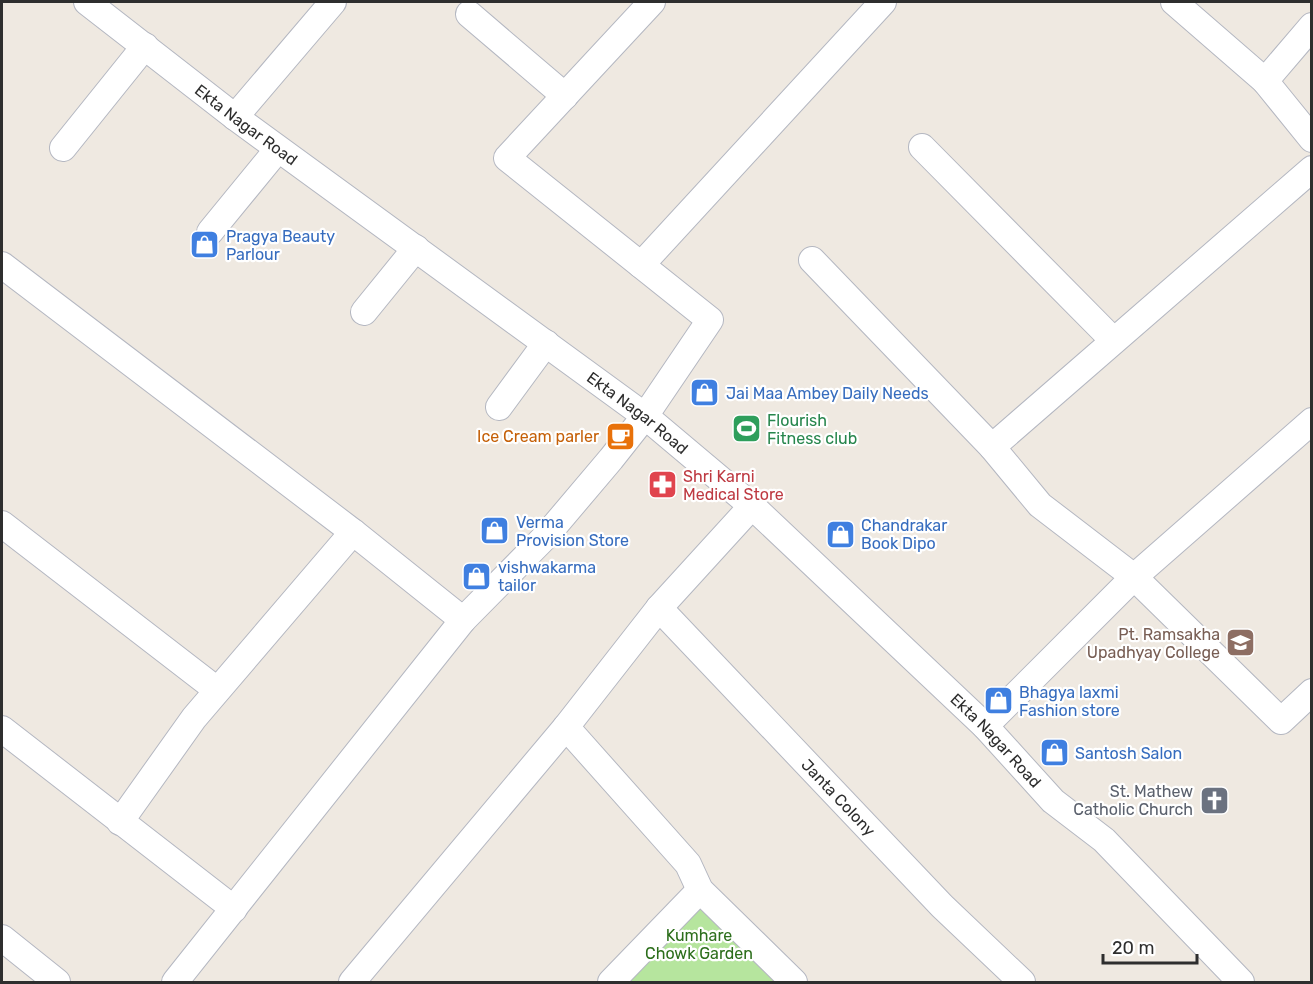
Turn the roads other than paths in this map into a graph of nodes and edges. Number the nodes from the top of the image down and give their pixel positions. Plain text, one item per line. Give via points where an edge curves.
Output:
1 (87, 2) edge
2 (333, 2) edge
3 (652, 2) edge
4 (883, 2) edge
5 (1174, 2) edge
6 (469, 14) dead end
7 (1311, 26) edge
8 (145, 45) junction
9 (1265, 81) junction
10 (565, 96) junction
11 (235, 117) junction
12 (1311, 139) edge
13 (922, 147) dead end
14 (63, 148) dead end
15 (278, 149) junction
16 (1311, 169) edge
17 (210, 232) dead end
18 (416, 248) junction
19 (812, 260) dead end
20 (2, 265) edge
21 (641, 265) junction
22 (364, 312) dead end
23 (1113, 340) junction
24 (546, 343) junction
25 (499, 406) dead end
26 (645, 416) junction
27 (1311, 421) edge
28 (992, 447) junction
29 (752, 506) junction
30 (2, 524) edge
31 (353, 532) junction
32 (1134, 577) junction
33 (659, 608) junction
34 (463, 620) junction
35 (217, 690) junction
36 (1311, 692) edge
37 (985, 726) junction
38 (566, 727) junction
39 (2, 729) edge
40 (120, 822) junction
41 (700, 890) junction
42 (234, 909) junction
43 (2, 938) edge
44 (57, 982) edge
45 (175, 982) edge
46 (352, 982) edge
47 (611, 982) edge
48 (794, 982) edge
49 (1022, 982) edge
50 (1241, 982) edge

1 - 8 street, Ekta Nagar Road
2 - 11 street
3 - 10 street
4 - 21 street
5 - 9 street
6 - 10 street
7 - 9 street
8 - 11 street, Ekta Nagar Road
8 - 14 street
9 - 12 street
10 - 21 street via 507,158
11 - 15 street, Ekta Nagar Road
13 - 23 street
15 - 17 street
15 - 18 street, Ekta Nagar Road
16 - 23 street
18 - 22 street
18 - 24 street, Ekta Nagar Road
19 - 28 street
20 - 31 street
21 - 26 street via 711,320
23 - 28 street
24 - 25 street
24 - 26 street, Ekta Nagar Road
26 - 29 street, Ekta Nagar Road
26 - 34 street via 545,537
27 - 32 street
28 - 32 street via 1040,505
29 - 33 street
29 - 37 street, Ekta Nagar Road
30 - 35 street
31 - 34 street
31 - 35 street
32 - 36 street via 1281,721
32 - 37 street
33 - 38 street
33 - 49 street, Janta Colony via 942,906
34 - 42 street
35 - 40 street
37 - 50 street, Ekta Nagar Road via 1053,801 1104,840
38 - 41 street via 688,864
38 - 46 street
39 - 40 street
40 - 42 street
41 - 47 street
41 - 48 street
42 - 45 street
43 - 44 street

